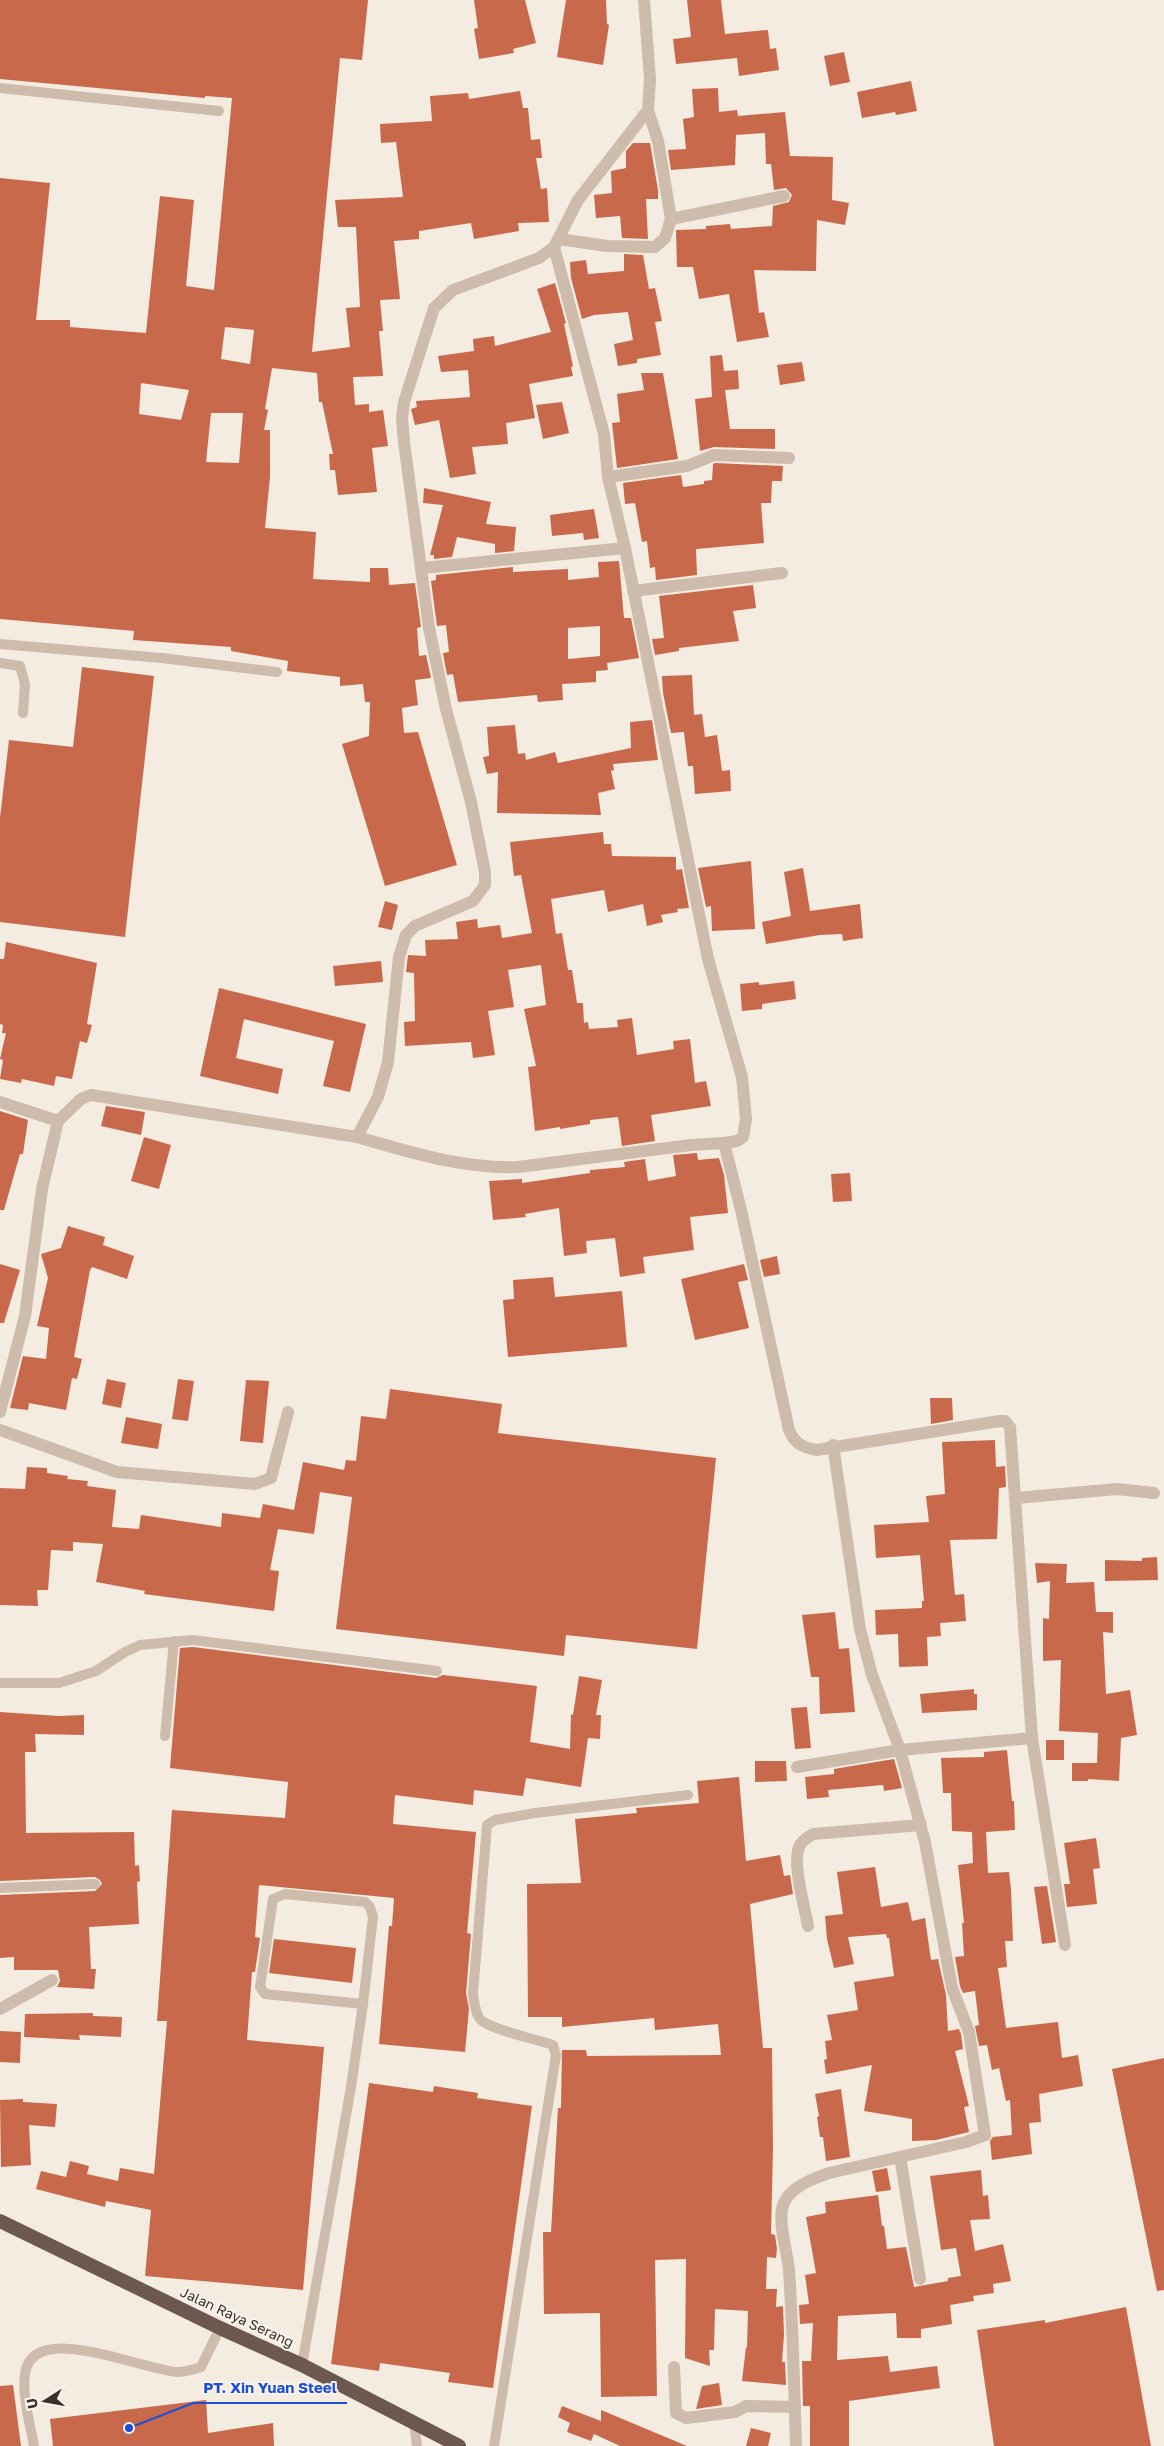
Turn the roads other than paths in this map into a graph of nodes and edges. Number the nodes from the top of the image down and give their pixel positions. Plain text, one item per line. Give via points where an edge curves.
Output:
1 (644, 0) edge
2 (0, 88) edge
3 (648, 110) junction
4 (219, 111) dead end
5 (784, 196) dead end
6 (671, 219) junction
7 (557, 243) junction
8 (789, 458) dead end
9 (608, 477) junction
10 (625, 548) junction
11 (422, 568) junction
12 (782, 573) dead end
13 (633, 591) junction
14 (0, 644) edge
15 (0, 663) edge
16 (277, 672) dead end
17 (23, 713) dead end
18 (0, 1102) edge
19 (58, 1121) junction
20 (357, 1138) junction
21 (724, 1144) junction
22 (0, 1412) edge
23 (288, 1412) dead end
24 (0, 1430) edge
25 (833, 1445) junction
26 (1154, 1493) dead end
27 (1016, 1498) junction
28 (174, 1642) junction
29 (437, 1671) dead end
30 (0, 1683) edge
31 (165, 1736) dead end
32 (1032, 1738) junction
33 (900, 1750) junction
34 (797, 1767) dead end
35 (688, 1795) dead end
36 (921, 1825) junction
37 (96, 1884) dead end
38 (0, 1888) edge
39 (808, 1926) dead end
40 (1065, 1945) dead end
41 (52, 1980) dead end
42 (363, 2004) junction
43 (0, 2009) edge
44 (900, 2157) junction
45 (0, 2221) edge
46 (920, 2279) dead end
47 (220, 2328) junction
48 (302, 2365) junction
49 (674, 2367) dead end
50 (795, 2407) junction
51 (414, 2421) junction
52 (34, 2446) edge
53 (417, 2446) edge
54 (459, 2446) edge
55 (494, 2446) edge
56 (796, 2446) edge

1 - 3 street via 650,79
2 - 4 lane
3 - 6 street via 658,140
3 - 7 street via 578,200
5 - 6 street
6 - 7 street via 665,238 655,247
7 - 9 street via 604,434
7 - 11 street via 539,258 453,290 434,308 404,402 402,418
8 - 9 street via 714,455 687,466
9 - 10 street
10 - 11 street
10 - 13 street
11 - 20 street via 431,638 471,802 485,872 484,884 473,901 415,926 406,935 399,957 388,1062 378,1098
12 - 13 street
13 - 21 street via 708,958 742,1077 746,1119 743,1137
14 - 16 lane
15 - 17 lane via 20,666 25,684
18 - 19 street
19 - 20 street via 81,1098 91,1095
19 - 22 street via 42,1189 25,1316
20 - 21 street via 455,1163 497,1168 681,1146
21 - 25 street via 789,1430 795,1442 806,1448 816,1450
23 - 24 street via 271,1478 255,1484 117,1472
25 - 27 street via 1005,1421 1010,1427
25 - 33 street via 860,1629 872,1675
26 - 27 street via 1117,1489
27 - 32 street
28 - 29 lane via 194,1640
28 - 30 lane via 140,1644 96,1671 59,1683
28 - 31 lane
32 - 33 street
32 - 40 street
33 - 34 street
33 - 36 street
35 - 55 lane via 509,1817 487,1825 473,1993 475,2006 480,2019 492,2026 553,2044 556,2055
36 - 39 street via 813,1834 806,1838 799,1847 797,1861
36 - 44 street via 952,1988 969,2032 985,2135
37 - 38 lane
41 - 43 street
42 - 42 lane via 373,1917 370,1907 365,1902 285,1894 273,1899 261,1991
42 - 48 lane
44 - 46 street
44 - 50 street via 810,2179 797,2188 782,2208
45 - 47 highway, Jalan Raya Serang
47 - 48 highway, Jalan Raya Serang
47 - 52 lane via 201,2367 179,2372 91,2350 59,2348 39,2353 28,2363 24,2391
48 - 51 highway, Jalan Raya Serang
49 - 50 street via 676,2413 680,2417 730,2413 746,2406
50 - 56 street
51 - 53 lane
51 - 54 highway, Jalan Raya Serang

